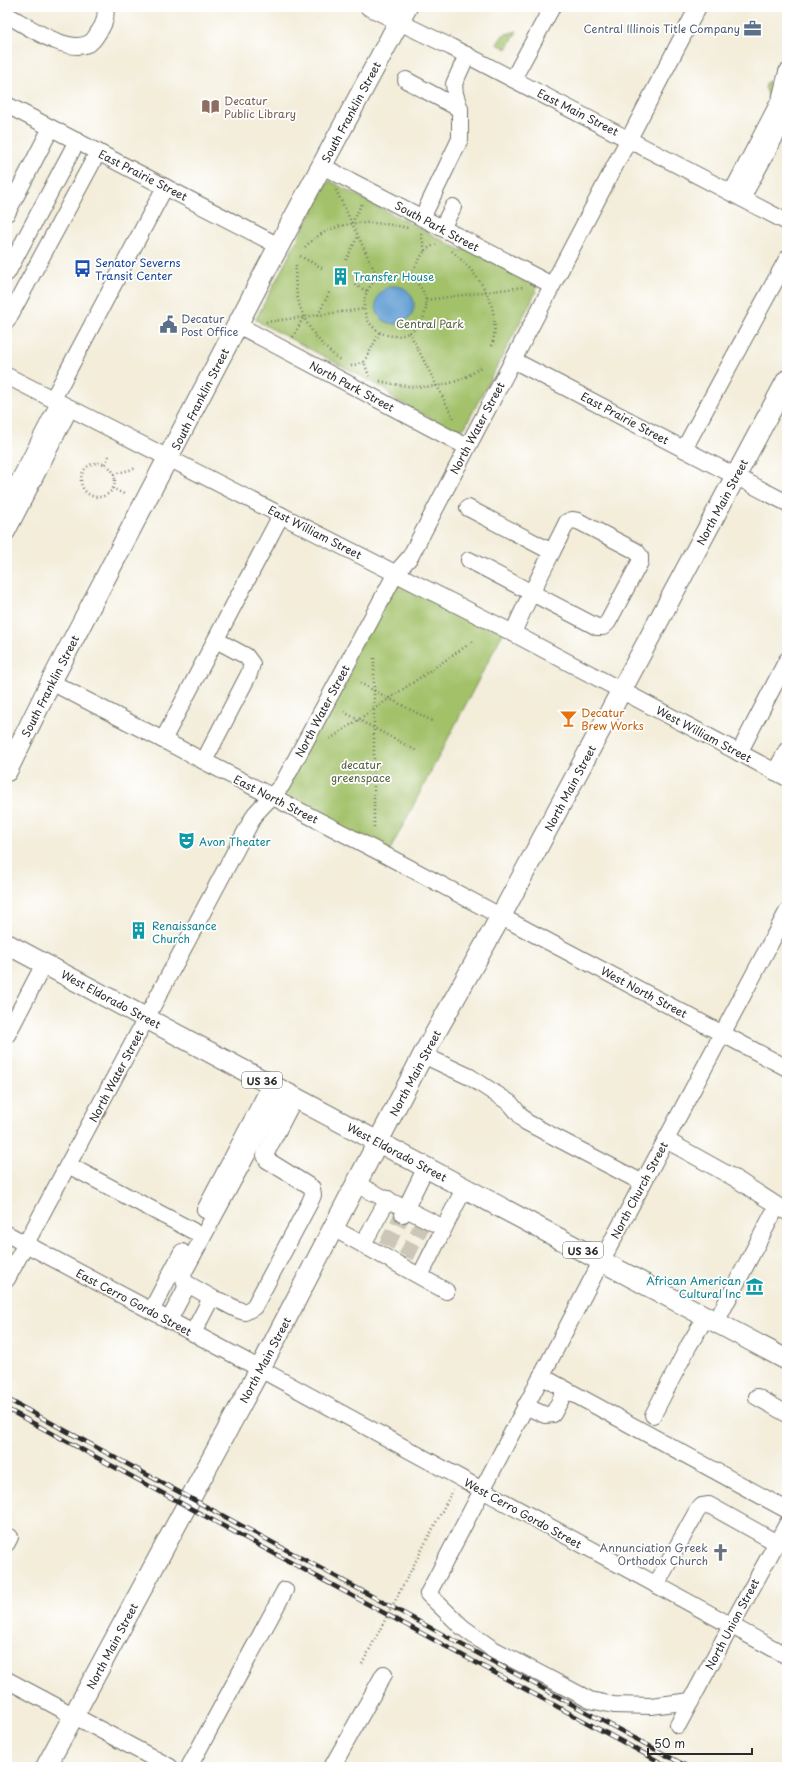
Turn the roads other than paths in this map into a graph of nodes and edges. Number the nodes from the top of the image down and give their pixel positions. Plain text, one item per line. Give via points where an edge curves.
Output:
1 (105, 7) edge
2 (368, 7) edge
3 (552, 7) edge
4 (698, 7) edge
5 (7, 15) edge
6 (402, 15) edge
7 (467, 55) junction
8 (787, 72) edge
9 (513, 79) junction
10 (406, 80) dead end
11 (785, 93) edge
12 (7, 105) edge
13 (460, 109) junction
14 (787, 115) edge
15 (51, 128) junction
16 (628, 138) junction
17 (77, 141) junction
18 (98, 152) junction
19 (322, 166) junction
20 (165, 187) junction
21 (737, 195) junction
22 (453, 207) dead end
23 (7, 213) edge
24 (787, 222) edge
25 (416, 223) junction
26 (440, 236) junction
27 (279, 246) junction
28 (787, 259) edge
29 (7, 273) edge
30 (552, 285) junction
31 (7, 321) edge
32 (238, 325) junction
33 (513, 360) junction
34 (7, 376) edge
35 (787, 380) edge
36 (61, 404) junction
37 (467, 447) junction
38 (684, 449) junction
39 (168, 459) junction
40 (736, 476) junction
41 (787, 503) edge
42 (7, 504) edge
43 (468, 508) dead end
44 (281, 516) junction
45 (7, 532) edge
46 (552, 552) junction
47 (470, 560) dead end
48 (396, 573) junction
49 (532, 593) junction
50 (513, 633) junction
51 (216, 640) junction
52 (787, 660) edge
53 (51, 682) junction
54 (622, 690) junction
55 (163, 740) junction
56 (787, 750) edge
57 (739, 753) junction
58 (204, 761) junction
59 (7, 771) edge
60 (781, 775) edge
61 (271, 796) junction
62 (787, 912) edge
63 (501, 916) junction
64 (7, 944) edge
65 (44, 964) junction
66 (147, 1018) junction
67 (722, 1033) junction
68 (7, 1035) edge
69 (424, 1055) junction
70 (787, 1068) edge
71 (283, 1091) junction
72 (265, 1137) junction
73 (666, 1140) junction
74 (378, 1141) junction
75 (68, 1165) junction
76 (426, 1167) junction
77 (643, 1183) junction
78 (356, 1184) junction
79 (465, 1187) junction
80 (388, 1199) junction
81 (782, 1209) edge
82 (404, 1211) junction
83 (333, 1228) junction
84 (444, 1228) junction
85 (193, 1231) junction
86 (7, 1234) edge
87 (25, 1244) junction
88 (363, 1244) junction
89 (602, 1260) junction
90 (420, 1276) junction
91 (7, 1279) edge
92 (186, 1284) junction
93 (446, 1291) dead end
94 (214, 1299) junction
95 (151, 1311) junction
96 (711, 1319) junction
97 (169, 1320) junction
98 (193, 1334) junction
99 (787, 1360) edge
100 (260, 1369) junction
101 (541, 1376) junction
102 (566, 1390) junction
103 (756, 1397) dead end
104 (526, 1406) junction
105 (787, 1414) edge
106 (653, 1415) dead end
107 (481, 1490) junction
108 (787, 1510) edge
109 (787, 1524) edge
110 (777, 1543) junction
111 (656, 1585) junction
112 (285, 1590) dead end
113 (731, 1626) junction
114 (787, 1656) edge
115 (384, 1674) dead end
116 (7, 1680) edge
117 (691, 1701) junction
118 (74, 1716) junction
119 (678, 1725) dead end
120 (46, 1767) edge
121 (170, 1767) edge
122 (189, 1767) edge
123 (332, 1767) edge

1 - 5 street via 107,13 102,28 91,42 78,47 62,44
2 - 6 street, East Main Street
3 - 9 street
4 - 16 street, North Water Street
6 - 7 street, East Main Street
6 - 19 main road, South Franklin Street
7 - 9 street, East Main Street
7 - 13 street via 454,84
8 - 11 street
9 - 16 street, East Main Street
10 - 13 street
11 - 21 street
12 - 15 street, East Prairie Street
13 - 25 street via 460,139
14 - 21 street
15 - 17 street, East Prairie Street
15 - 23 street
16 - 21 street, East Main Street
16 - 30 street, North Water Street
17 - 18 street, East Prairie Street
17 - 29 street
18 - 20 street, East Prairie Street
18 - 31 street
19 - 25 street, South Park Street
19 - 27 main road, South Franklin Street
20 - 27 street, East Prairie Street
20 - 36 street
21 - 24 street, East Main Street
22 - 26 street
25 - 26 street, South Park Street
26 - 30 street, South Park Street
27 - 32 main road, South Franklin Street
28 - 38 street
30 - 33 street, North Water Street
32 - 37 street, North Park Street
32 - 39 main road, South Franklin Street
33 - 37 street, North Water Street
33 - 38 street, East Prairie Street
34 - 36 street, East William Street
35 - 40 main road, North Main Street
36 - 39 street, East William Street
36 - 42 street
36 - 45 street
37 - 48 street, North Water Street via 410,557
38 - 40 street, East Prairie Street
39 - 44 street, East William Street
39 - 53 main road, South Franklin Street
40 - 41 street, East Prairie Street
40 - 54 main road, North Main Street
43 - 46 street
44 - 48 street, East William Street
44 - 51 street
46 - 49 street
46 - 49 street via 567,522 572,520 636,551 640,556 640,562 604,627 597,627
47 - 49 street
48 - 50 street, East William Street
48 - 61 street, North Water Street via 284,782
49 - 50 street
50 - 54 street, East William Street
51 - 55 street
51 - 58 street via 246,656 252,664
52 - 57 street
53 - 55 street, East North Street
53 - 59 main road, South Franklin Street
54 - 57 street, West William Street
54 - 63 main road, North Main Street
55 - 58 street, East North Street
56 - 60 street
57 - 60 street, West William Street
58 - 61 street, East North Street
61 - 63 street, East North Street
61 - 66 street, North Water Street via 255,814
62 - 67 street, North Church Street
63 - 67 street, West North Street
63 - 69 main road, North Main Street
64 - 65 main road, West Eldorado Street / US 36
65 - 66 main road, West Eldorado Street / US 36
65 - 68 street
66 - 71 main road, West Eldorado Street / US 36
66 - 75 street, North Water Street
67 - 70 street, West North Street
67 - 73 street, North Church Street
69 - 74 main road, North Main Street
69 - 77 street via 470,1077 510,1103 526,1122
71 - 72 street
71 - 74 main road, West Eldorado Street / US 36
71 - 85 street
72 - 92 street via 185,1270 183,1278
72 - 94 street via 267,1160 312,1188 313,1195 254,1307 245,1312 239,1311 221,1300
73 - 77 street, North Church Street
73 - 81 street via 736,1179
74 - 76 main road, West Eldorado Street / US 36
74 - 78 main road, North Main Street
75 - 85 street
75 - 87 street, North Water Street
76 - 79 main road, West Eldorado Street / US 36
76 - 82 street
77 - 89 street, North Church Street
78 - 80 street
78 - 83 main road, North Main Street
79 - 84 street
79 - 89 main road, West Eldorado Street / US 36
80 - 82 street
80 - 88 street
81 - 96 street
82 - 84 street via 424,1222
83 - 88 street
83 - 100 main road, North Main Street
84 - 90 street
85 - 95 street
86 - 87 street, East Cerro Gordo Street
87 - 91 street, North Water Street
87 - 95 street, East Cerro Gordo Street
88 - 90 street via 384,1250 404,1261
89 - 96 main road, West Eldorado Street / US 36
89 - 101 street, North Church Street
90 - 93 street
92 - 94 street
92 - 97 street
94 - 98 street via 209,1302
95 - 97 street, East Cerro Gordo Street
96 - 99 main road, West Eldorado Street / US 36
96 - 106 street via 689,1345
97 - 98 street, East Cerro Gordo Street
98 - 100 street, East Cerro Gordo Street
100 - 107 street, West Cerro Gordo Street
100 - 118 main road, North Main Street
101 - 102 street
101 - 104 street, North Church Street
102 - 104 street via 553,1414 545,1415
102 - 108 street
103 - 105 street
104 - 107 street, North Church Street
107 - 111 street, West Cerro Gordo Street
107 - 117 street, North Church Street via 428,1594 462,1627 491,1648 590,1700 636,1706
109 - 110 street, North Union Street
110 - 111 street via 709,1505 702,1506
110 - 113 street, North Union Street
111 - 113 street, West Cerro Gordo Street
112 - 122 street
113 - 114 street, West Cerro Gordo Street
113 - 117 street, North Union Street
115 - 123 street
116 - 118 street
117 - 119 street, North Union Street
118 - 120 main road, North Main Street
118 - 121 street

